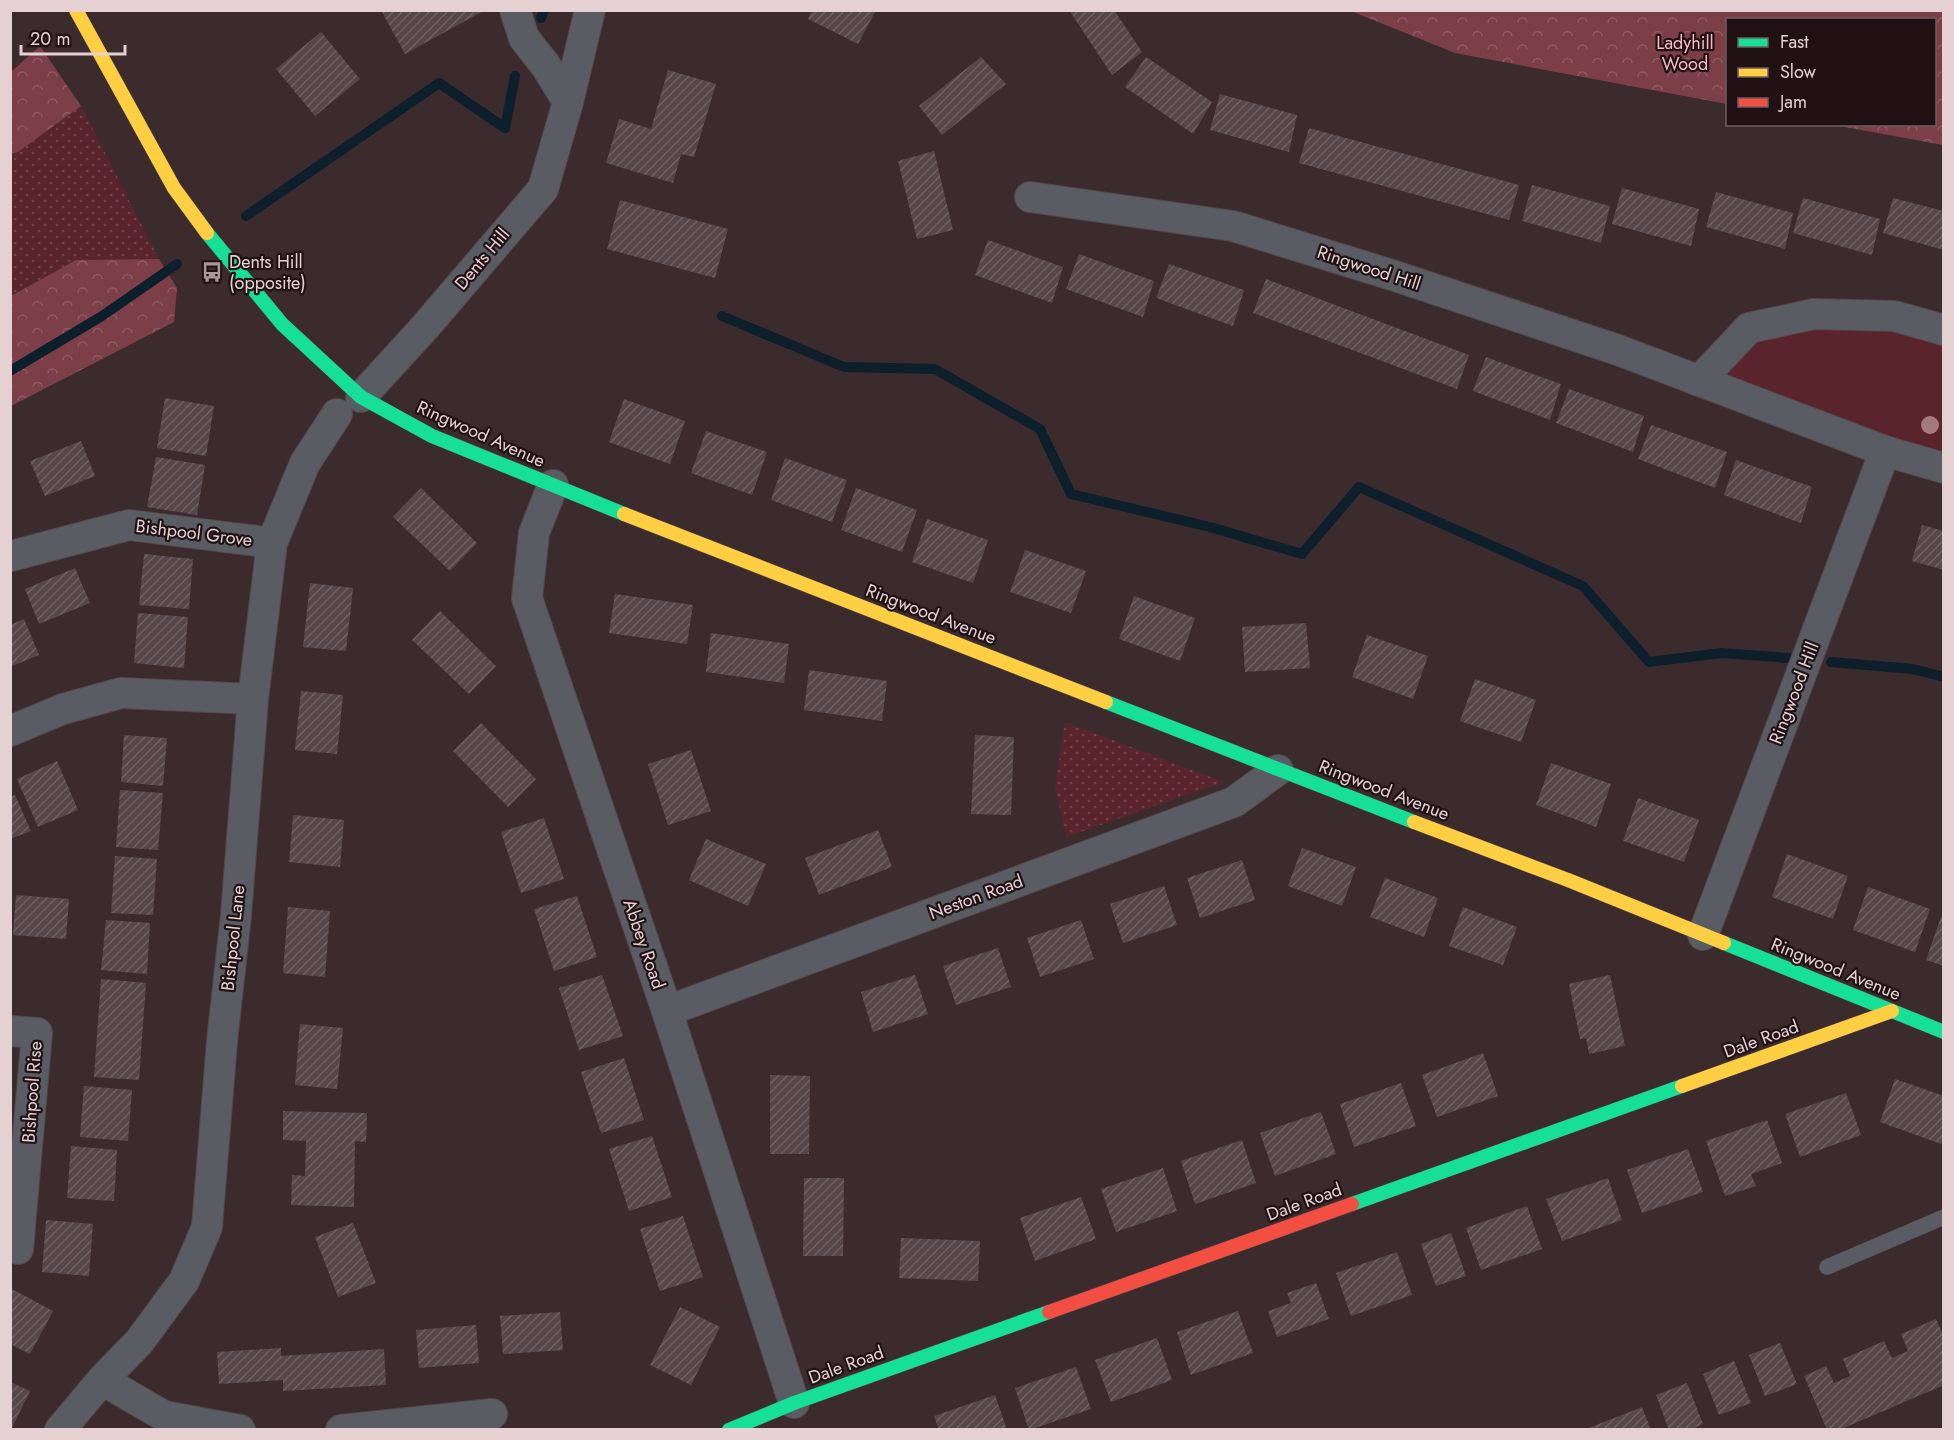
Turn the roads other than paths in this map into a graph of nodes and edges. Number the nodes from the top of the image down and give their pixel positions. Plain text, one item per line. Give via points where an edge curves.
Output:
1 (76, 10) edge
2 (515, 10) edge
3 (590, 10) edge
4 (567, 102) junction
5 (1030, 197) dead end
6 (1944, 330) edge
7 (1699, 381) junction
8 (361, 397) junction
9 (337, 414) dead end
10 (1885, 451) junction
11 (1944, 468) edge
12 (553, 485) junction
13 (272, 543) junction
14 (11, 556) edge
15 (253, 699) junction
16 (10, 731) edge
17 (1278, 770) junction
18 (1704, 935) junction
19 (667, 1011) junction
20 (1892, 1011) junction
21 (10, 1031) edge
22 (1944, 1032) edge
23 (1944, 1217) edge
24 (18, 1249) dead end
25 (1827, 1267) dead end
26 (102, 1380) junction
27 (794, 1403) junction
28 (492, 1414) dead end
29 (356, 1429) edge
30 (60, 1430) edge
31 (240, 1430) edge
32 (341, 1430) edge
33 (729, 1430) edge

1 - 8 street, Ringwood Avenue via 174,188 205,232 282,324
2 - 4 street via 524,38
3 - 4 street, Dents Hill
4 - 8 street, Dents Hill via 543,189
5 - 7 street, Ringwood Hill via 1233,226 1460,297
6 - 7 street via 1894,316 1814,314 1749,328
7 - 10 street, Ringwood Hill
8 - 12 street, Ringwood Avenue via 432,436
9 - 13 street, Bishpool Lane via 305,463
10 - 11 street, Ringwood Hill
10 - 18 street, Ringwood Hill
12 - 17 street, Ringwood Avenue
12 - 19 street, Abbey Road via 534,533 527,598
13 - 14 street, Bishpool Grove via 129,525
13 - 15 street, Bishpool Lane
15 - 16 street via 121,693 63,709
15 - 26 street, Bishpool Lane via 207,1227 184,1281 139,1342
17 - 18 street, Ringwood Avenue
17 - 19 street, Neston Road via 1234,802
18 - 20 street, Ringwood Avenue
19 - 27 street, Abbey Road
20 - 22 street, Ringwood Avenue
20 - 27 street, Dale Road
21 - 24 street, Bishpool Rise via 37,1033
23 - 25 lane
26 - 30 street, Bishpool Lane
26 - 31 street via 164,1416
27 - 33 street, Dale Road
28 - 29 street
29 - 32 street

